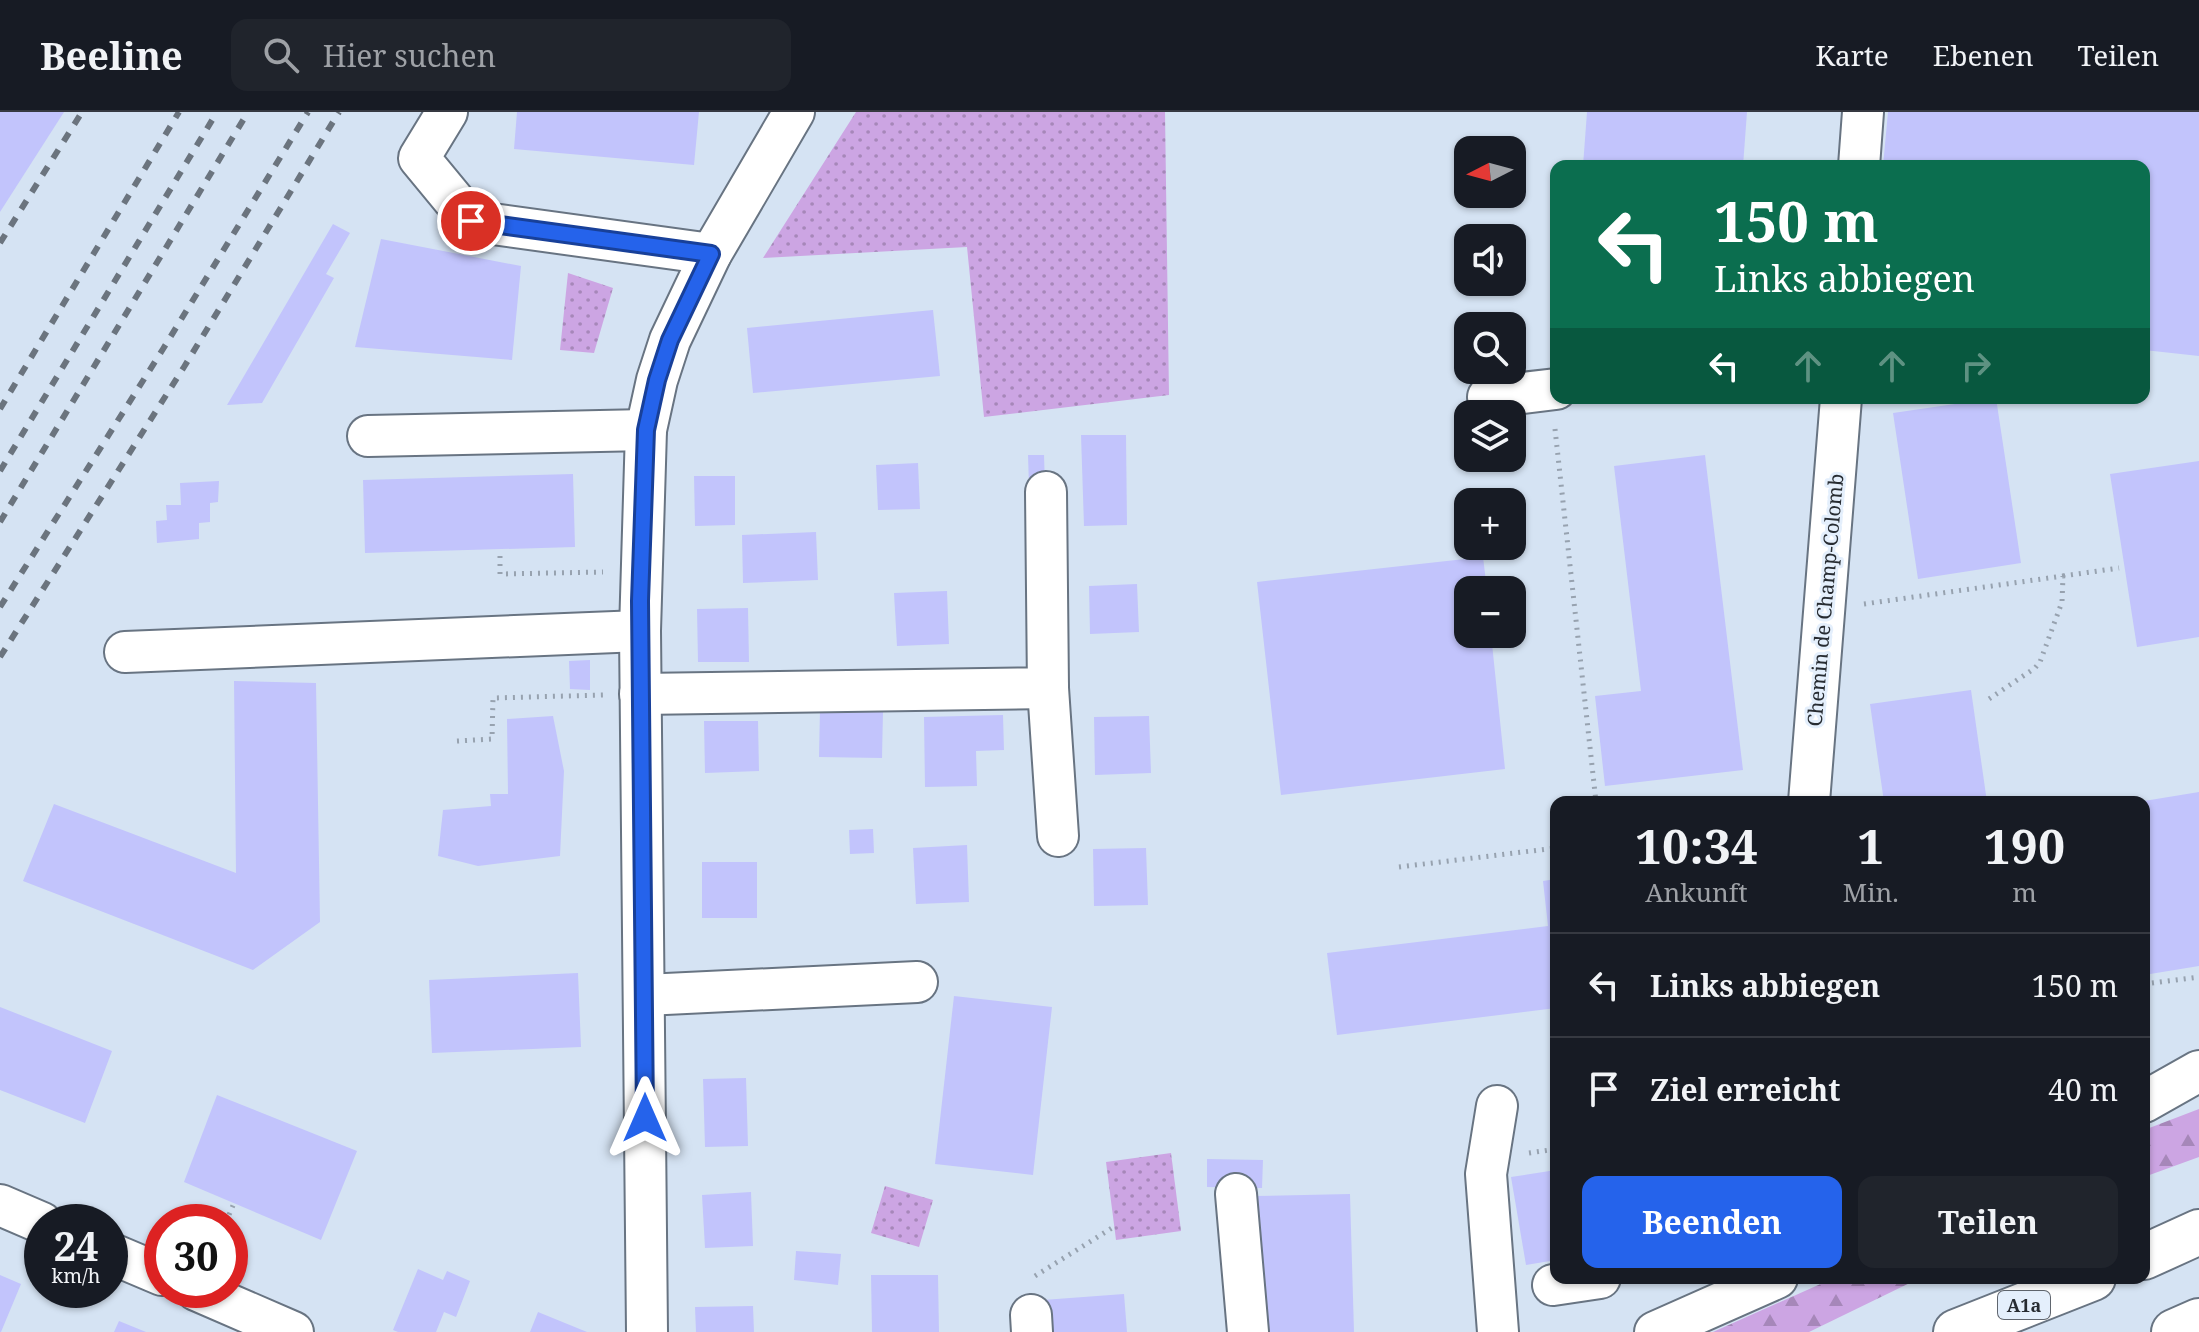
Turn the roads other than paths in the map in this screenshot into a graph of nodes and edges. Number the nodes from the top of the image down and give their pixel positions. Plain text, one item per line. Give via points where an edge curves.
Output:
1 (447, 112) edge
2 (794, 112) edge
3 (1863, 112) edge
4 (1859, 160) edge
5 (711, 254) junction
6 (1550, 389) edge
7 (1488, 397) dead end
8 (1841, 404) edge
9 (646, 430) junction
10 (368, 436) dead end
11 (1046, 492) dead end
12 (640, 631) junction
13 (125, 652) dead end
14 (1048, 688) junction
15 (640, 694) junction
16 (1809, 796) edge
17 (1058, 836) dead end
18 (917, 982) dead end
19 (645, 995) junction
20 (2199, 1071) edge
21 (2150, 1099) edge
22 (1497, 1106) dead end
23 (1236, 1194) dead end
24 (0, 1205) edge
25 (24, 1215) edge
26 (2199, 1232) edge
27 (2150, 1254) edge
28 (1560, 1284) edge
29 (1758, 1284) edge
30 (2078, 1284) edge
31 (2091, 1284) edge
32 (1553, 1285) dead end
33 (238, 1308) edge
34 (2199, 1321) edge
35 (293, 1332) edge
36 (647, 1332) edge
37 (1248, 1332) edge
38 (1498, 1332) edge
39 (1655, 1332) edge
40 (1956, 1332) edge
41 (1999, 1332) edge
42 (2174, 1332) edge

1 - 5 street via 419,158 471,221
2 - 5 street
3 - 4 street
5 - 9 street via 670,340
6 - 7 street
8 - 16 street, Chemin de Champ-Colomb
9 - 10 street
9 - 12 street
11 - 14 street
12 - 13 street
12 - 15 street
14 - 15 street
14 - 17 street
15 - 19 street
18 - 19 street
19 - 36 street
20 - 21 street
22 - 38 street via 1486,1174
23 - 37 street
24 - 25 street
26 - 27 highway
28 - 32 street
29 - 39 street
30 - 40 highway, A1a
31 - 41 highway, A1a
33 - 35 street
34 - 42 highway

